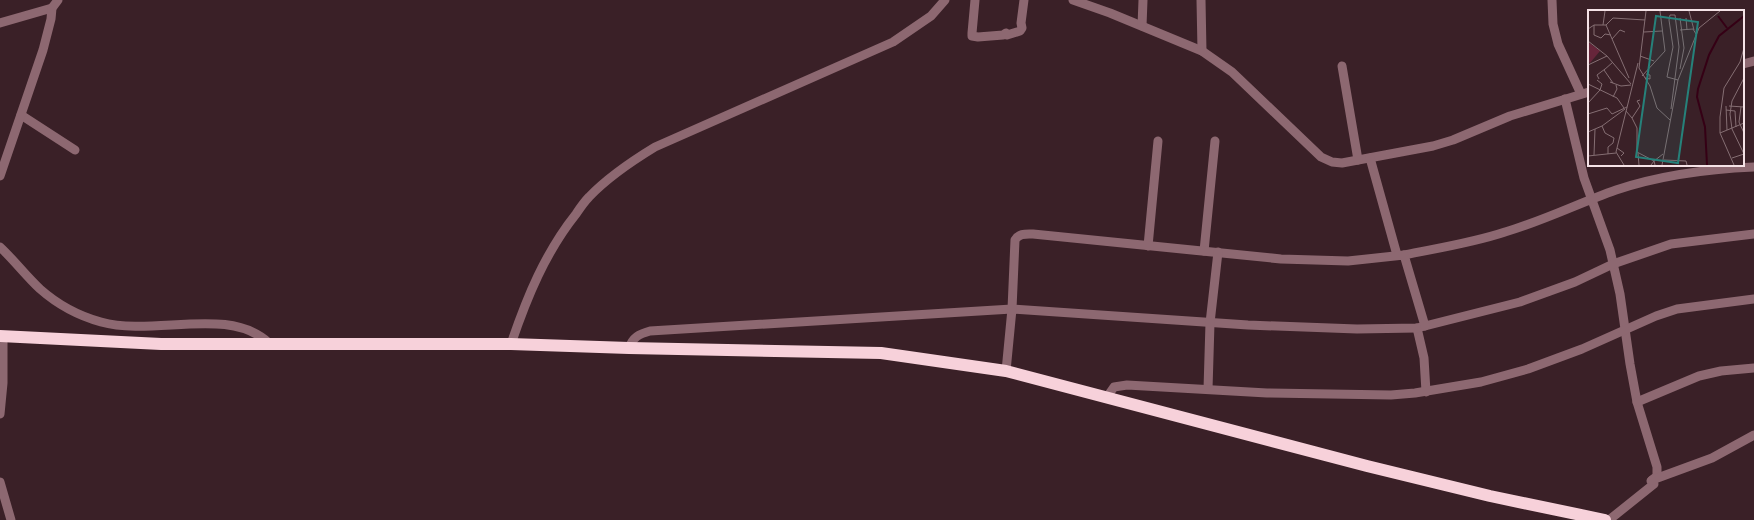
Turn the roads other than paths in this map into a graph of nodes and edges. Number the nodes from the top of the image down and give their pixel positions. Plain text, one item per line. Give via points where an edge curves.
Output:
1 (58, 0) edge
2 (945, 0) edge
3 (975, 0) edge
4 (1024, 0) edge
5 (1073, 0) edge
6 (1143, 0) edge
7 (1201, 0) edge
8 (1552, 0) edge
9 (1084, 2) edge
10 (52, 8) junction
11 (0, 23) edge
12 (1142, 26) junction
13 (1202, 51) junction
14 (1754, 61) edge
15 (1744, 64) edge
16 (1342, 66) dead end
17 (1585, 93) edge
18 (1565, 99) junction
19 (21, 115) junction
20 (1216, 140) dead end
21 (1158, 141) dead end
22 (75, 150) dead end
23 (1370, 158) junction
24 (1358, 160) junction
25 (1754, 167) edge
26 (0, 176) edge
27 (1591, 199) junction
28 (1754, 234) edge
29 (1148, 246) junction
30 (0, 247) edge
31 (1204, 251) junction
32 (1218, 252) junction
33 (1401, 255) junction
34 (1613, 264) junction
35 (1754, 299) edge
36 (1012, 309) junction
37 (1210, 323) junction
38 (1421, 327) junction
39 (1625, 331) junction
40 (1, 336) edge
41 (269, 343) junction
42 (511, 344) junction
43 (629, 348) junction
44 (1754, 368) edge
45 (1006, 371) junction
46 (1, 384) edge
47 (1208, 389) junction
48 (1426, 392) junction
49 (1107, 397) junction
50 (1637, 402) junction
51 (0, 414) edge
52 (1754, 434) edge
53 (1651, 481) junction
54 (0, 482) edge
55 (11, 520) edge
56 (1605, 520) edge
57 (1610, 520) edge

1 - 10 street
2 - 42 street via 931,16 893,42 654,147 628,164 589,197 562,232 542,266
3 - 4 street via 972,36 978,37 1006,33 1007,35 1020,31
5 - 9 street
6 - 12 street
7 - 13 street
8 - 17 street via 1553,24 1558,44
9 - 12 street
10 - 11 street
10 - 19 street via 48,30
12 - 13 street
13 - 24 street via 1232,72 1321,157 1336,163
14 - 15 street
16 - 24 street
17 - 18 street
18 - 23 street via 1510,116 1453,140
18 - 27 street
19 - 22 street
19 - 26 street
20 - 31 street
21 - 29 street
23 - 24 street
23 - 33 street
25 - 27 street via 1668,176
27 - 33 street via 1506,232 1448,248
27 - 34 street
28 - 34 street via 1671,244
29 - 31 street
29 - 36 street via 1033,234 1017,236
30 - 41 street via 49,296 85,316 123,326 198,323 238,326 254,332
31 - 32 street
32 - 33 street via 1281,259 1348,261
32 - 37 street
33 - 38 street
34 - 38 street via 1575,282 1526,300
34 - 39 street
35 - 39 street via 1677,309
36 - 37 street
36 - 43 street via 650,331 638,335 632,340
36 - 45 street
37 - 38 street via 1357,329
37 - 47 street
38 - 48 street
39 - 48 street via 1528,369 1481,382
39 - 50 street
40 - 41 highway via 161,344
40 - 46 street
41 - 42 highway
42 - 43 highway
43 - 45 highway via 881,353
44 - 50 street via 1699,376
45 - 49 highway
46 - 51 street
47 - 48 street via 1303,394 1391,395
47 - 49 street via 1127,385 1114,387
49 - 56 highway via 1367,466 1490,496
50 - 53 street via 1656,467 1657,476
52 - 53 street via 1712,458
53 - 57 street via 1654,484
54 - 55 street

